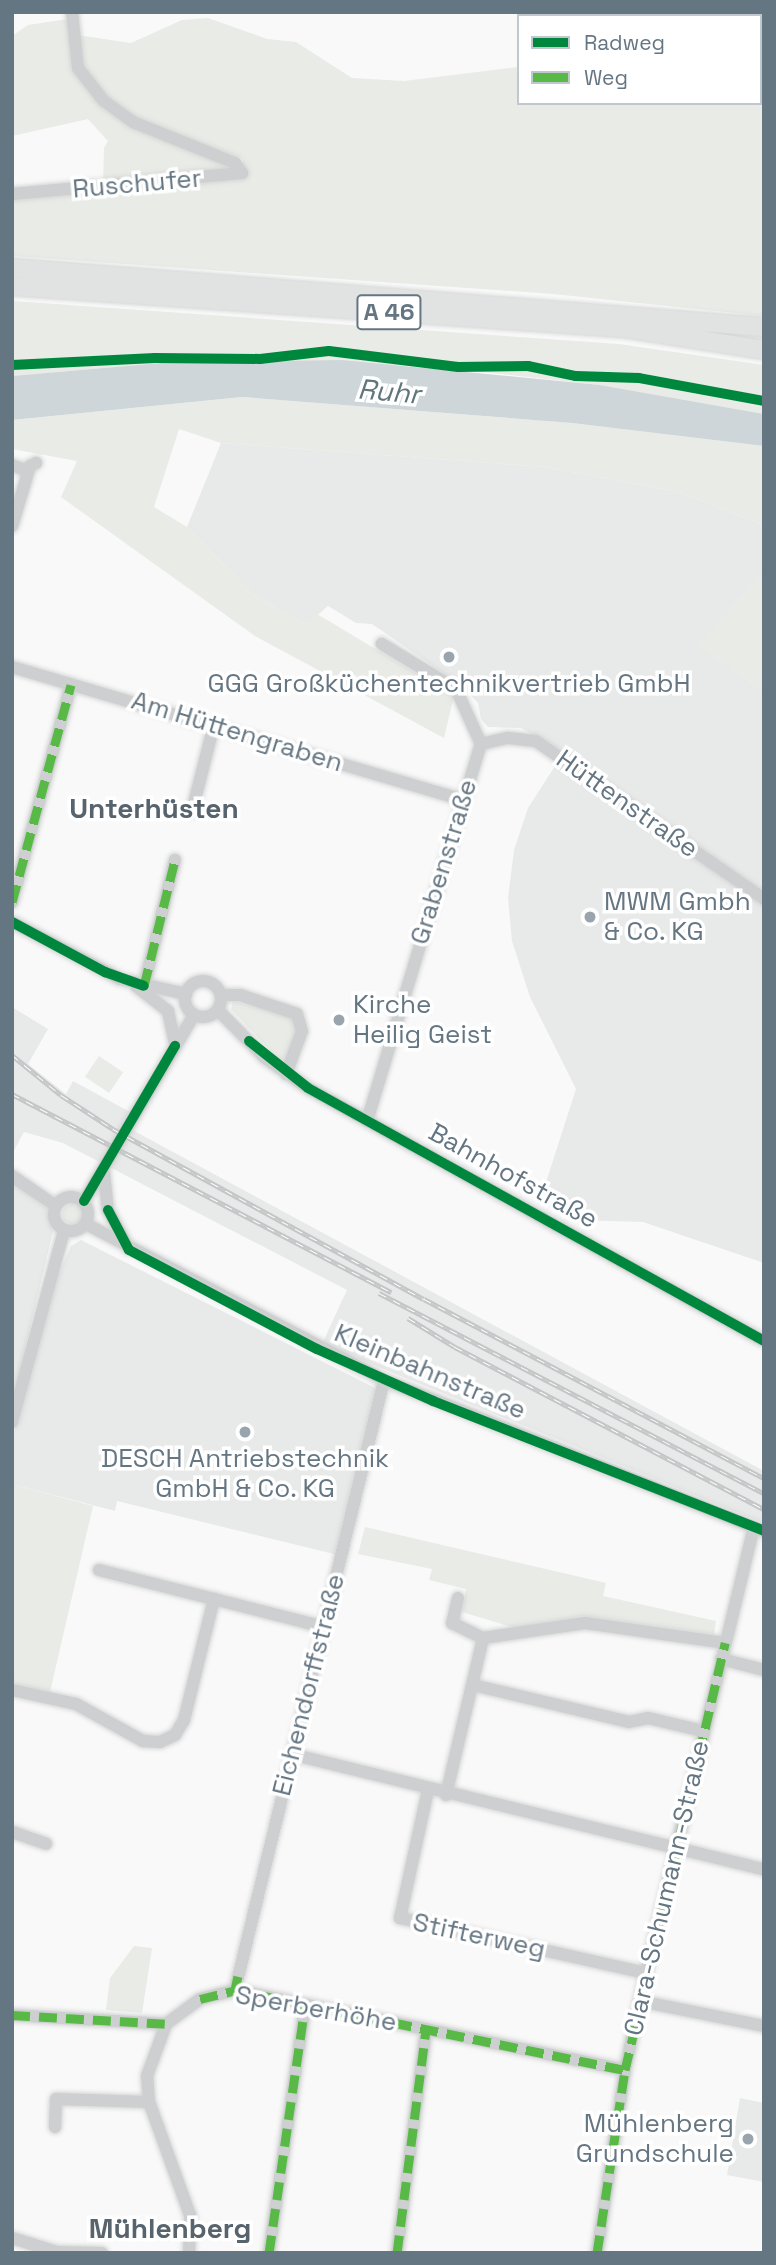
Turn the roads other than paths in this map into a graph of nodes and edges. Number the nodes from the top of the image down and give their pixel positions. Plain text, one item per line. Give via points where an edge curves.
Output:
1 (72, 12) edge
2 (12, 194) edge
3 (12, 268) edge
4 (12, 286) edge
5 (764, 327) edge
6 (764, 350) edge
7 (12, 465) edge
8 (12, 526) edge
9 (382, 644) dead end
10 (12, 667) edge
11 (71, 685) junction
12 (214, 725) junction
13 (481, 744) junction
14 (461, 800) junction
15 (192, 811) dead end
16 (175, 860) dead end
17 (764, 899) edge
18 (12, 902) edge
19 (12, 922) edge
20 (138, 985) junction
21 (186, 993) junction
22 (221, 995) junction
23 (218, 1010) junction
24 (194, 1015) junction
25 (175, 1046) junction
26 (286, 1074) junction
27 (368, 1121) junction
28 (104, 1173) junction
29 (12, 1176) edge
30 (84, 1201) junction
31 (56, 1206) junction
32 (86, 1224) junction
33 (64, 1230) junction
34 (129, 1250) junction
35 (764, 1341) edge
36 (384, 1380) junction
37 (12, 1423) edge
38 (759, 1529) edge
39 (99, 1570) dead end
40 (458, 1598) dead end
41 (214, 1599) junction
42 (324, 1626) junction
43 (483, 1638) junction
44 (725, 1643) junction
45 (721, 1659) junction
46 (764, 1670) edge
47 (473, 1685) junction
48 (12, 1690) edge
49 (703, 1731) junction
50 (295, 1755) junction
51 (428, 1790) junction
52 (446, 1795) junction
53 (12, 1832) edge
54 (46, 1844) dead end
55 (677, 1849) junction
56 (764, 1869) edge
57 (646, 1973) junction
58 (235, 1990) junction
59 (640, 2001) junction
60 (305, 2006) junction
61 (12, 2015) edge
62 (166, 2024) junction
63 (764, 2026) edge
64 (426, 2029) junction
65 (625, 2070) junction
66 (149, 2102) junction
67 (55, 2127) dead end
68 (12, 2238) edge
69 (102, 2253) edge
70 (189, 2253) edge
71 (269, 2253) edge
72 (397, 2253) edge
73 (597, 2253) edge

1 - 2 street, Ruschufer via 78,68 103,100 140,126 229,161 242,173
3 - 5 highway, A 46
4 - 6 highway, A 46 via 624,328
7 - 8 street via 32,467
9 - 13 street, Grabenstraße via 456,689
10 - 11 street, Am Hüttengraben
11 - 12 street, Am Hüttengraben
11 - 18 street
12 - 14 street, Am Hüttengraben
12 - 15 street
13 - 14 street, Grabenstraße
13 - 17 street, Hüttenstraße via 508,738 536,741
14 - 27 street, Grabenstraße
16 - 20 street
19 - 20 street
20 - 21 street
20 - 25 street via 165,1007
21 - 22 street via 194,984 206,982
21 - 24 street via 188,1009
22 - 23 street
22 - 26 street via 240,995 297,1014 302,1031
23 - 24 street via 209,1016
23 - 26 street, Bahnhofstraße
24 - 25 street
25 - 28 street
26 - 27 street, Bahnhofstraße
27 - 35 street, Bahnhofstraße
28 - 30 street
28 - 34 street via 108,1210
29 - 31 street
30 - 31 street via 71,1196
30 - 32 street via 89,1215
31 - 33 street via 55,1221
32 - 33 street via 79,1230
32 - 34 street, Kleinbahnstraße
33 - 37 street
34 - 36 street, Kleinbahnstraße
36 - 38 street, Kleinbahnstraße
36 - 42 street, Eichendorffstraße
38 - 44 street, Clara-Schumann-Straße
39 - 41 street
40 - 43 street via 452,1623
41 - 42 street
41 - 48 street via 184,1720 169,1739 143,1741 92,1710
42 - 50 street, Eichendorffstraße
43 - 44 street via 584,1623
43 - 47 street
44 - 45 street, Clara-Schumann-Straße
45 - 46 street
45 - 49 street, Clara-Schumann-Straße
47 - 49 street via 629,1722 648,1718
47 - 52 street
49 - 55 street, Clara-Schumann-Straße
50 - 51 street
50 - 58 street, Eichendorffstraße
51 - 52 street
51 - 57 street, Stifterweg via 400,1918
52 - 55 street
53 - 54 street
55 - 56 street
55 - 57 street, Clara-Schumann-Straße
57 - 59 street, Clara-Schumann-Straße
58 - 60 street, Sperberhöhe
58 - 62 street, Sperberhöhe via 200,1998
59 - 63 street
59 - 65 street, Clara-Schumann-Straße
60 - 64 street, Sperberhöhe
60 - 71 street
61 - 62 street
62 - 66 street via 146,2076
64 - 65 street, Sperberhöhe
64 - 72 street
65 - 73 street, Clara-Schumann-Straße
66 - 67 street via 56,2099
66 - 70 street via 190,2215
68 - 69 street via 57,2252

